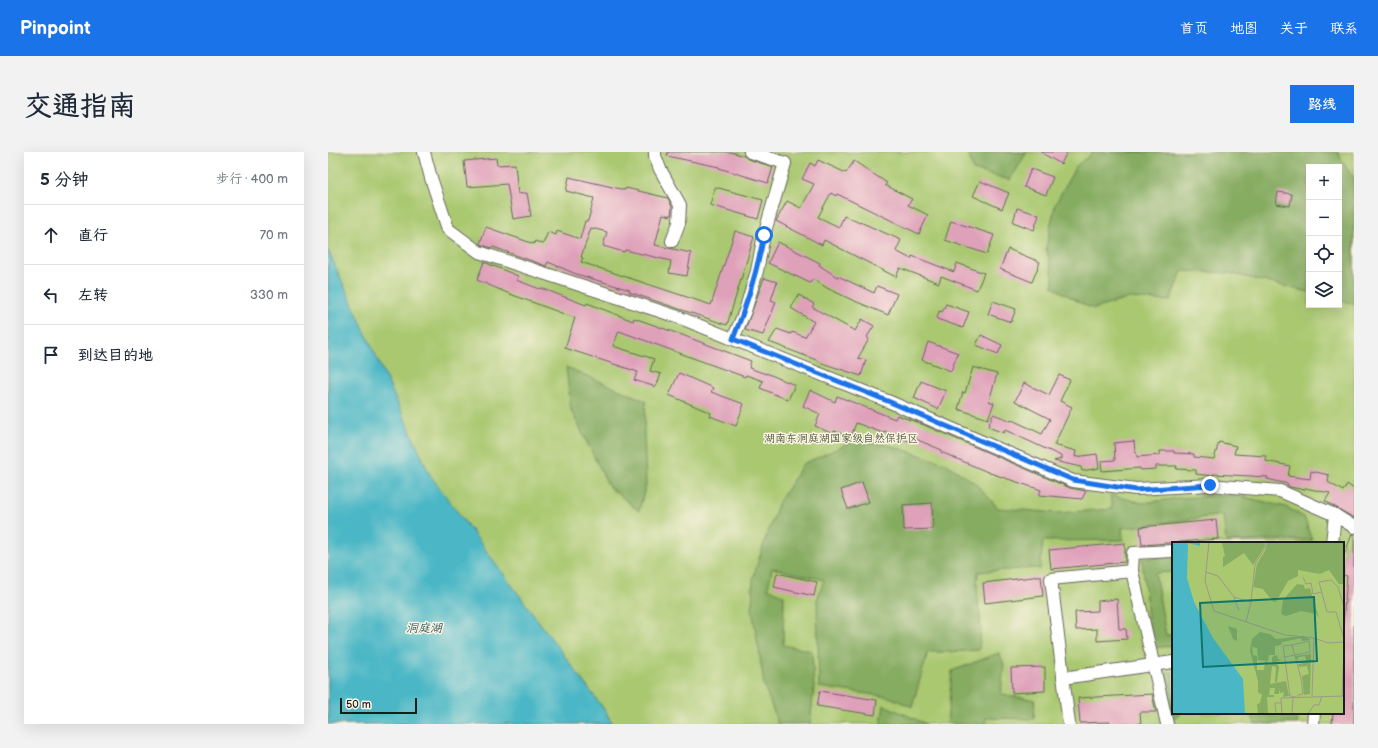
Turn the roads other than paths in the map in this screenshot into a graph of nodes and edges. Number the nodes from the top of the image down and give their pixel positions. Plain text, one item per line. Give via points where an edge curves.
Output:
1 (424, 152) edge
2 (655, 152) edge
3 (750, 152) edge
4 (786, 158) edge
5 (672, 242) dead end
6 (733, 339) junction
7 (1335, 515) junction
8 (1354, 527) edge
9 (1332, 542) edge
10 (1172, 551) edge
11 (1132, 571) junction
12 (1172, 662) edge
13 (1154, 664) junction
14 (1063, 678) junction
15 (1314, 714) edge
16 (1069, 724) edge
17 (1166, 724) edge
18 (1313, 724) edge

1 - 6 street via 448,229 479,252 678,317
2 - 5 street via 660,169 680,205 679,223
3 - 4 street
4 - 6 street via 764,235 757,271
6 - 7 street via 1073,480 1136,490 1210,485 1280,491
7 - 8 street
7 - 9 street
10 - 11 street via 1133,553
11 - 13 street
11 - 14 street via 1051,579
12 - 13 street
13 - 14 street
13 - 17 street
14 - 16 street
15 - 18 street

